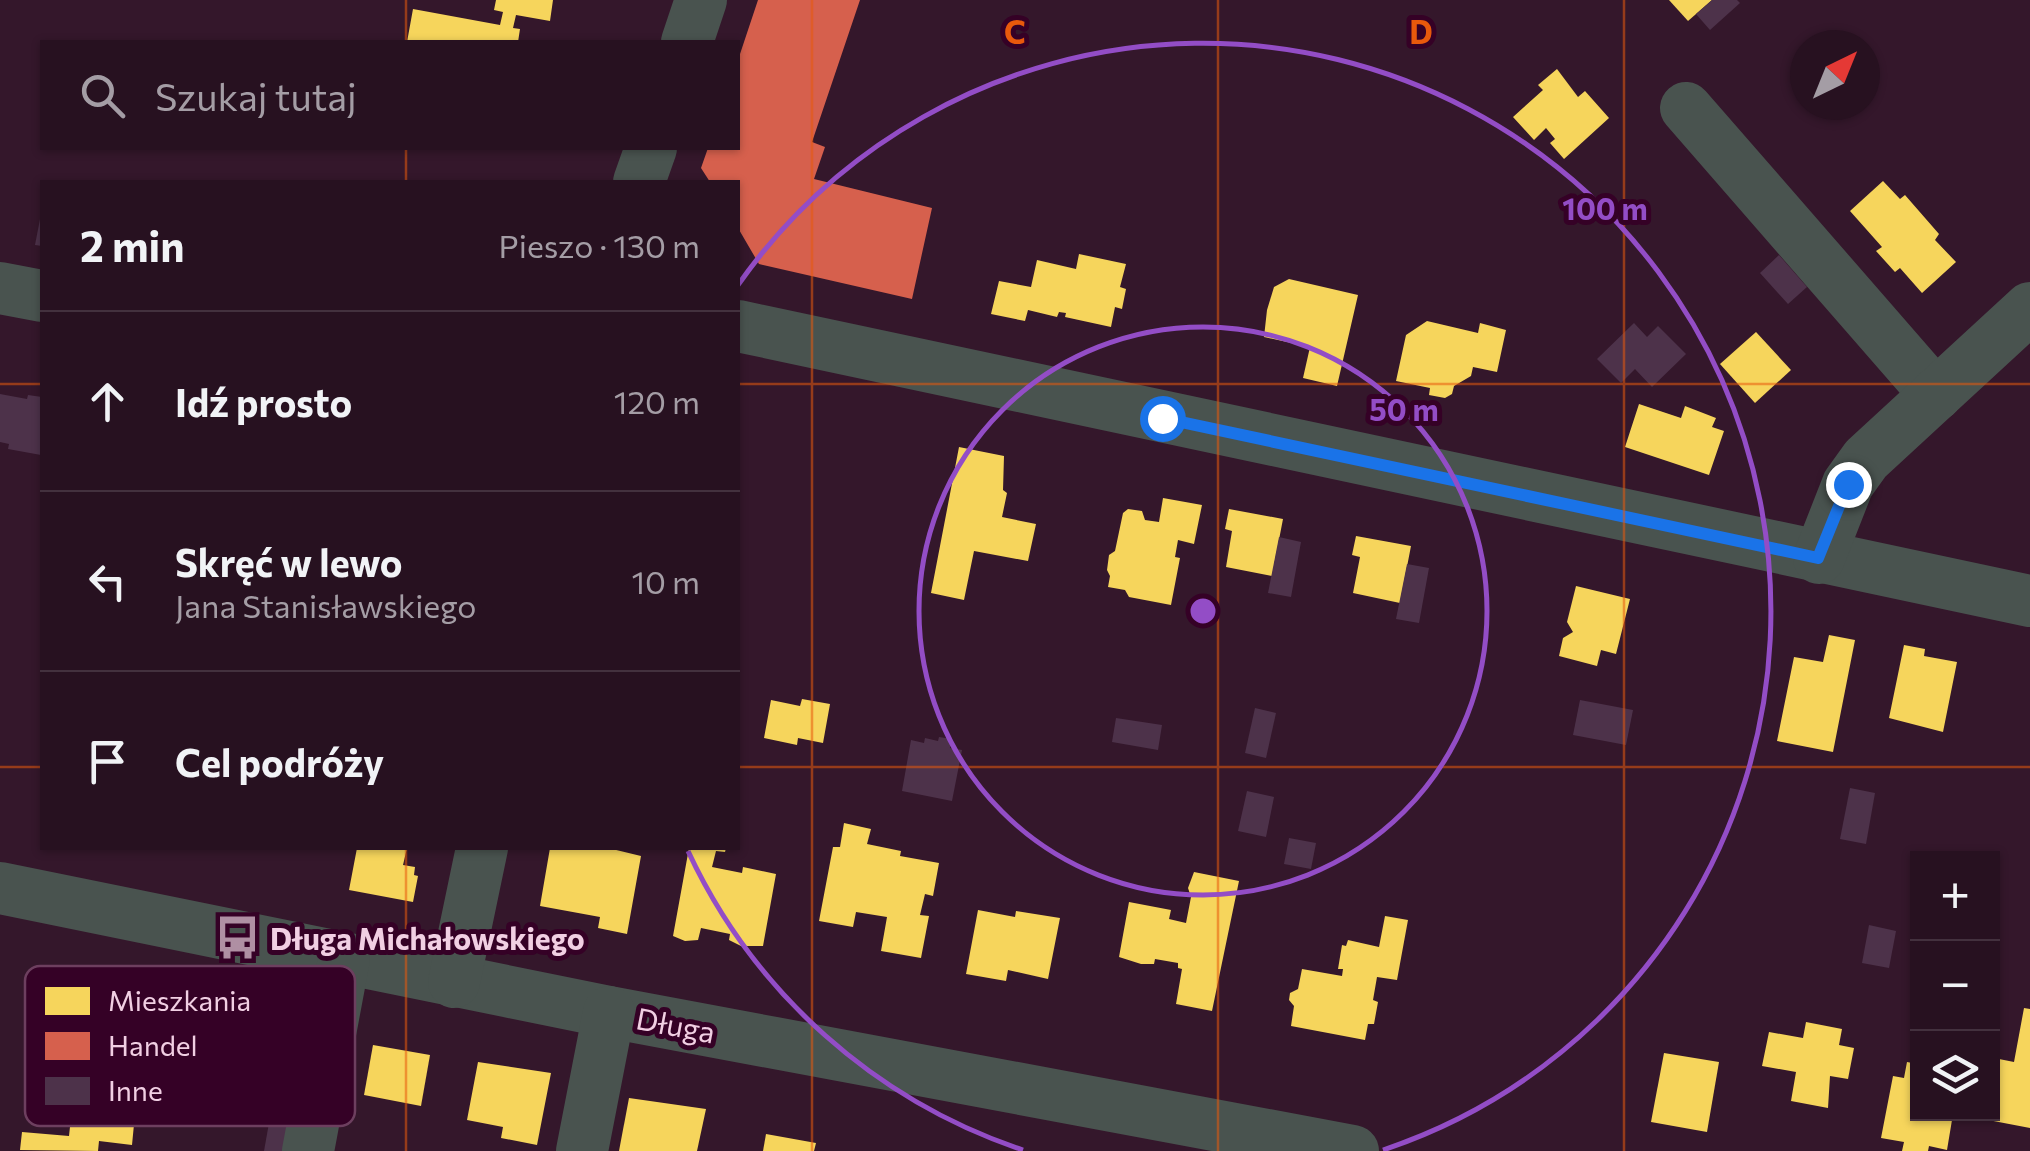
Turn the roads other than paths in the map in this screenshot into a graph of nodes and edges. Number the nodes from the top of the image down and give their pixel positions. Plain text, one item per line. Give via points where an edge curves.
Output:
1 (701, 0) edge
2 (687, 40) edge
3 (1686, 108) dead end
4 (650, 150) edge
5 (641, 180) edge
6 (0, 288) edge
7 (40, 296) edge
8 (2030, 308) edge
9 (740, 326) edge
10 (1936, 395) junction
11 (1818, 558) junction
12 (2030, 601) edge
13 (482, 850) edge
14 (0, 888) edge
15 (344, 959) junction
16 (343, 966) edge
17 (454, 982) junction
18 (609, 1012) junction
19 (313, 1126) edge
20 (308, 1151) edge
21 (582, 1151) edge
22 (1354, 1151) edge

1 - 2 street
3 - 10 street
4 - 5 street
6 - 7 street
8 - 10 street
9 - 11 street
10 - 11 street via 1866,459 1848,484
11 - 12 street
13 - 17 street
14 - 15 street, Długa
15 - 16 street
15 - 17 street, Długa
17 - 18 street, Długa
18 - 21 street
18 - 22 street, Długa
19 - 20 street

